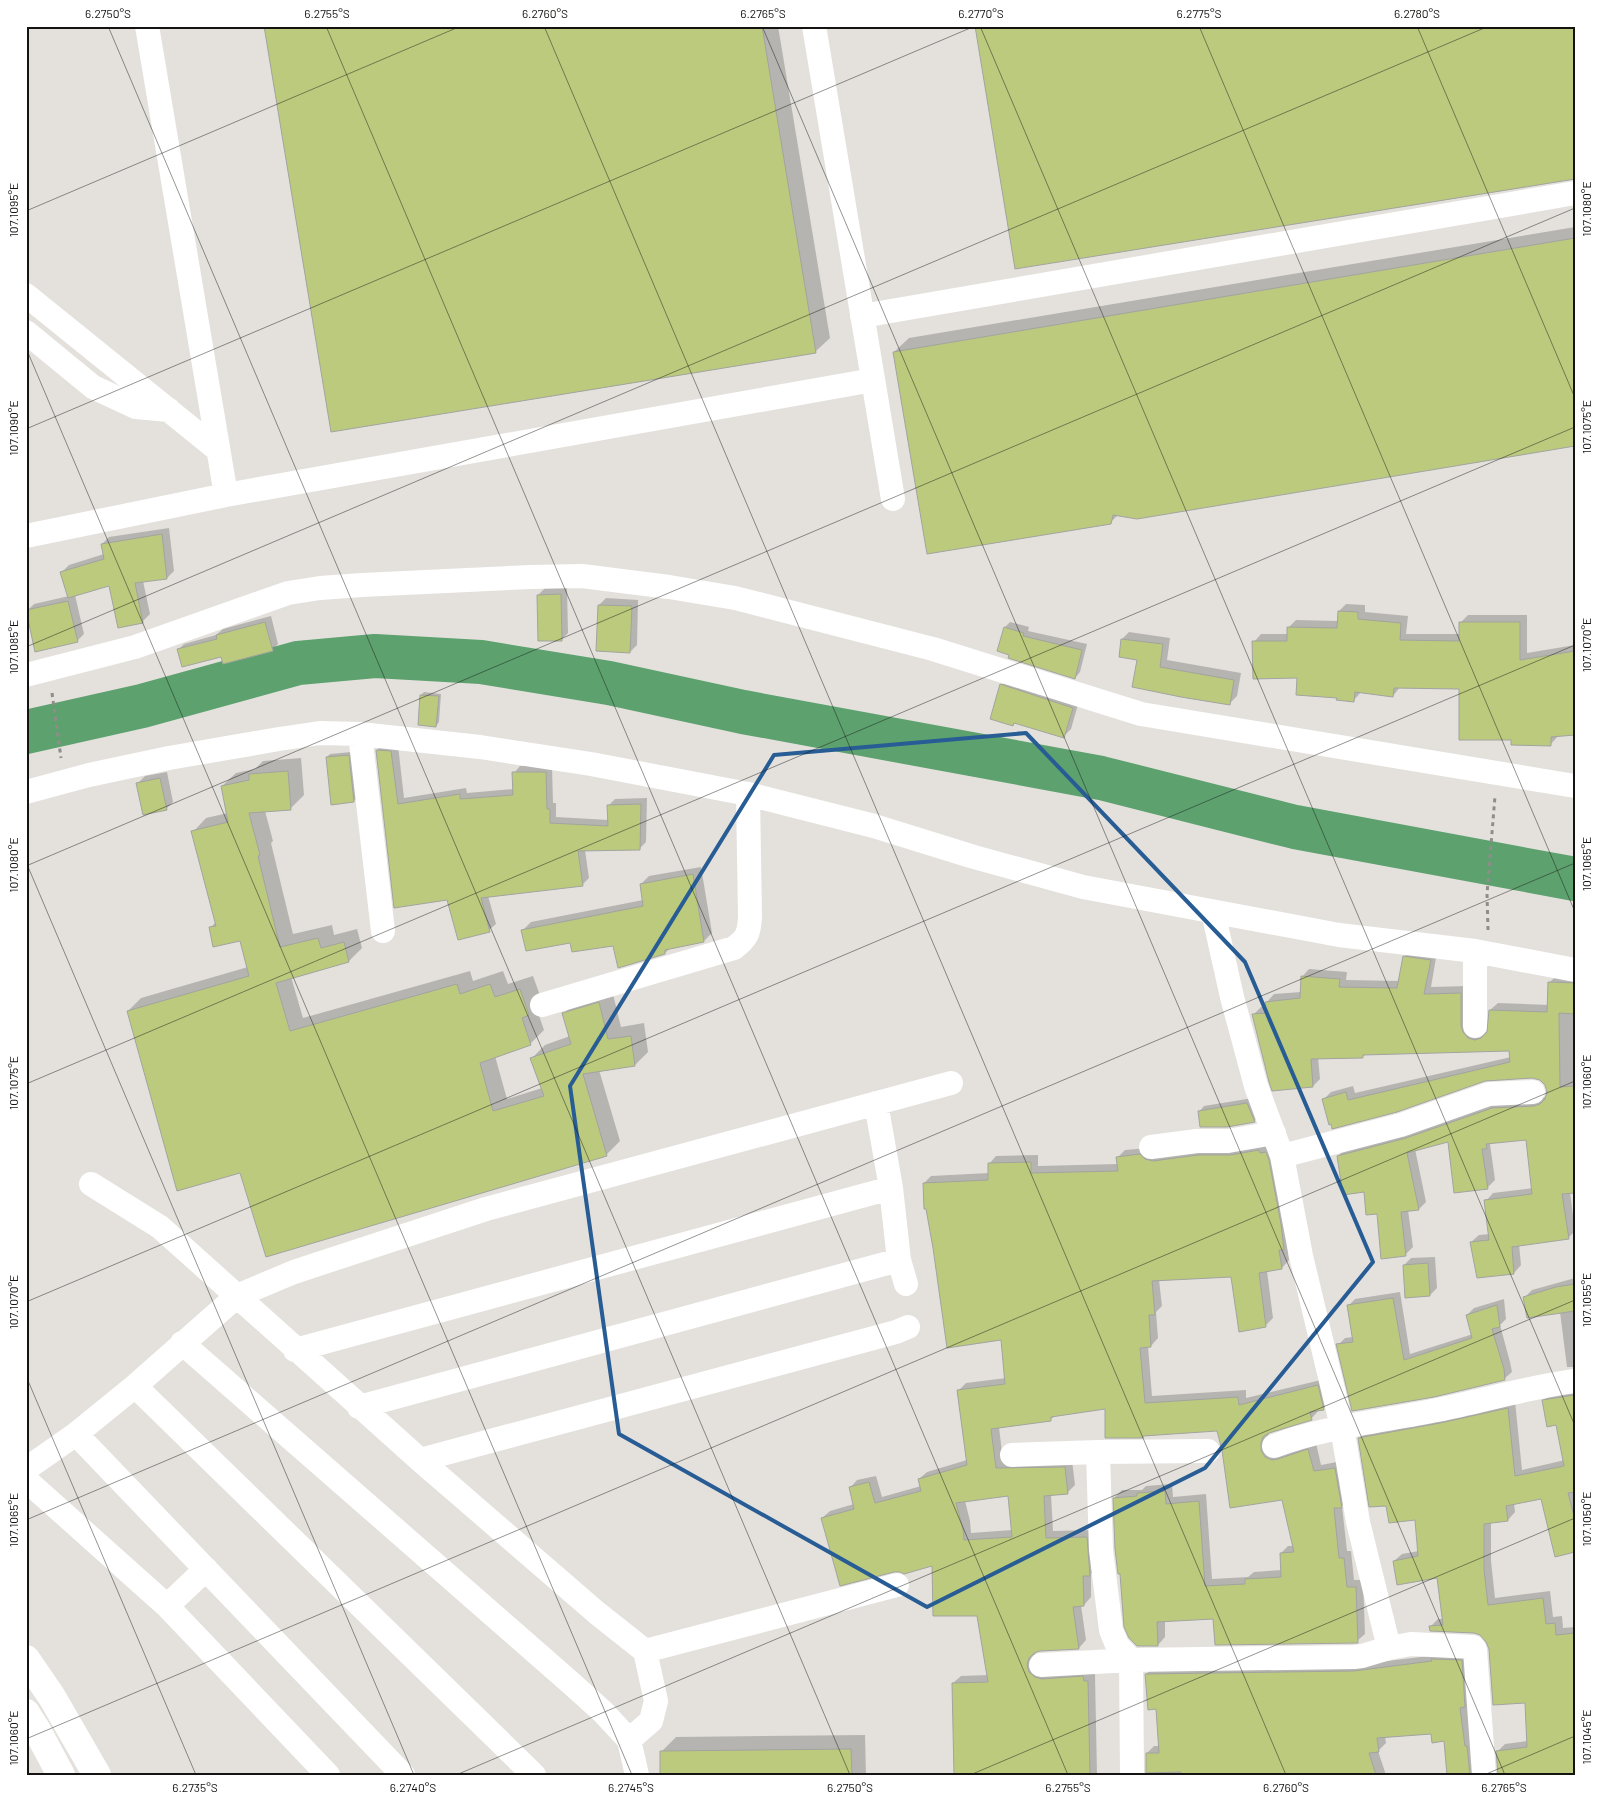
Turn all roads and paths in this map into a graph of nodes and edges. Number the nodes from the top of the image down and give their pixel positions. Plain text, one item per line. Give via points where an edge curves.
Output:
1 (147, 26) edge
2 (814, 26) edge
3 (1575, 193) edge
4 (26, 295) edge
5 (862, 316) junction
6 (26, 332) edge
7 (873, 380) junction
8 (169, 410) junction
9 (218, 450) junction
10 (226, 495) junction
11 (893, 500) dead end
12 (26, 536) edge
13 (26, 675) edge
14 (53, 704) dead end
15 (360, 734) junction
16 (61, 756) dead end
17 (1575, 786) edge
18 (26, 792) edge
19 (748, 794) junction
20 (1494, 813) dead end
21 (1214, 912) junction
22 (384, 931) dead end
23 (1481, 952) junction
24 (1575, 970) edge
25 (542, 1005) dead end
26 (1475, 1026) dead end
27 (950, 1083) dead end
28 (1532, 1092) dead end
29 (876, 1103) junction
30 (1274, 1133) junction
31 (1151, 1147) dead end
32 (1282, 1156) junction
33 (91, 1184) dead end
34 (891, 1188) junction
35 (899, 1260) junction
36 (906, 1284) dead end
37 (237, 1296) junction
38 (908, 1327) dead end
39 (182, 1343) junction
40 (295, 1350) junction
41 (1575, 1381) edge
42 (135, 1386) junction
43 (359, 1407) junction
44 (1342, 1426) junction
45 (76, 1434) junction
46 (1274, 1446) dead end
47 (1208, 1451) dead end
48 (1098, 1452) junction
49 (1012, 1455) dead end
50 (420, 1460) junction
51 (26, 1469) edge
52 (26, 1480) edge
53 (206, 1569) junction
54 (897, 1585) dead end
55 (167, 1606) junction
56 (1389, 1648) junction
57 (645, 1651) junction
58 (26, 1659) edge
59 (1131, 1660) junction
60 (1040, 1665) dead end
61 (26, 1713) edge
62 (629, 1740) junction
63 (61, 1775) edge
64 (97, 1775) edge
65 (328, 1775) edge
66 (403, 1775) edge
67 (534, 1775) edge
68 (637, 1775) edge
69 (1132, 1775) edge
70 (1484, 1775) edge

1 - 9 street
2 - 5 street
3 - 5 street
4 - 8 street
5 - 7 street
6 - 8 street via 93,387 136,407
7 - 10 street
7 - 11 street
8 - 9 street
9 - 10 street
10 - 12 street
13 - 17 street via 135,647 288,593 362,585 582,576 735,598 933,649 1141,714
14 - 16 path
15 - 18 street via 320,733 168,758
15 - 19 street via 480,747 590,764
15 - 22 street
19 - 21 street via 874,826 1074,884
19 - 25 street via 750,917 749,933 743,941 734,948
20 - 23 path
21 - 23 street via 1339,935
21 - 30 street via 1256,1086
23 - 24 street
23 - 26 street
27 - 29 street
28 - 32 street via 1489,1094 1400,1125
29 - 34 street
29 - 37 street via 486,1209 294,1272
30 - 31 street via 1228,1141
30 - 32 street
32 - 44 street via 1301,1256
33 - 37 street via 160,1227
34 - 35 street
34 - 40 street
35 - 36 street
35 - 43 street
37 - 39 street
37 - 40 street
38 - 50 street
39 - 42 street
39 - 62 street via 572,1684
40 - 43 street
41 - 44 street
42 - 45 street
42 - 67 street
43 - 50 street
44 - 46 street
44 - 56 street via 1358,1522
45 - 51 street
45 - 53 street
47 - 48 street
48 - 49 street
48 - 59 street via 1101,1550 1111,1630 1117,1645
50 - 57 street
52 - 55 street
53 - 55 street
53 - 66 street
54 - 57 street
55 - 65 street
56 - 59 street via 1354,1657
56 - 70 street via 1411,1644 1473,1647
57 - 62 street via 656,1701 650,1721
58 - 64 highway via 52,1696
59 - 60 street
59 - 69 street
61 - 63 highway
62 - 68 street

